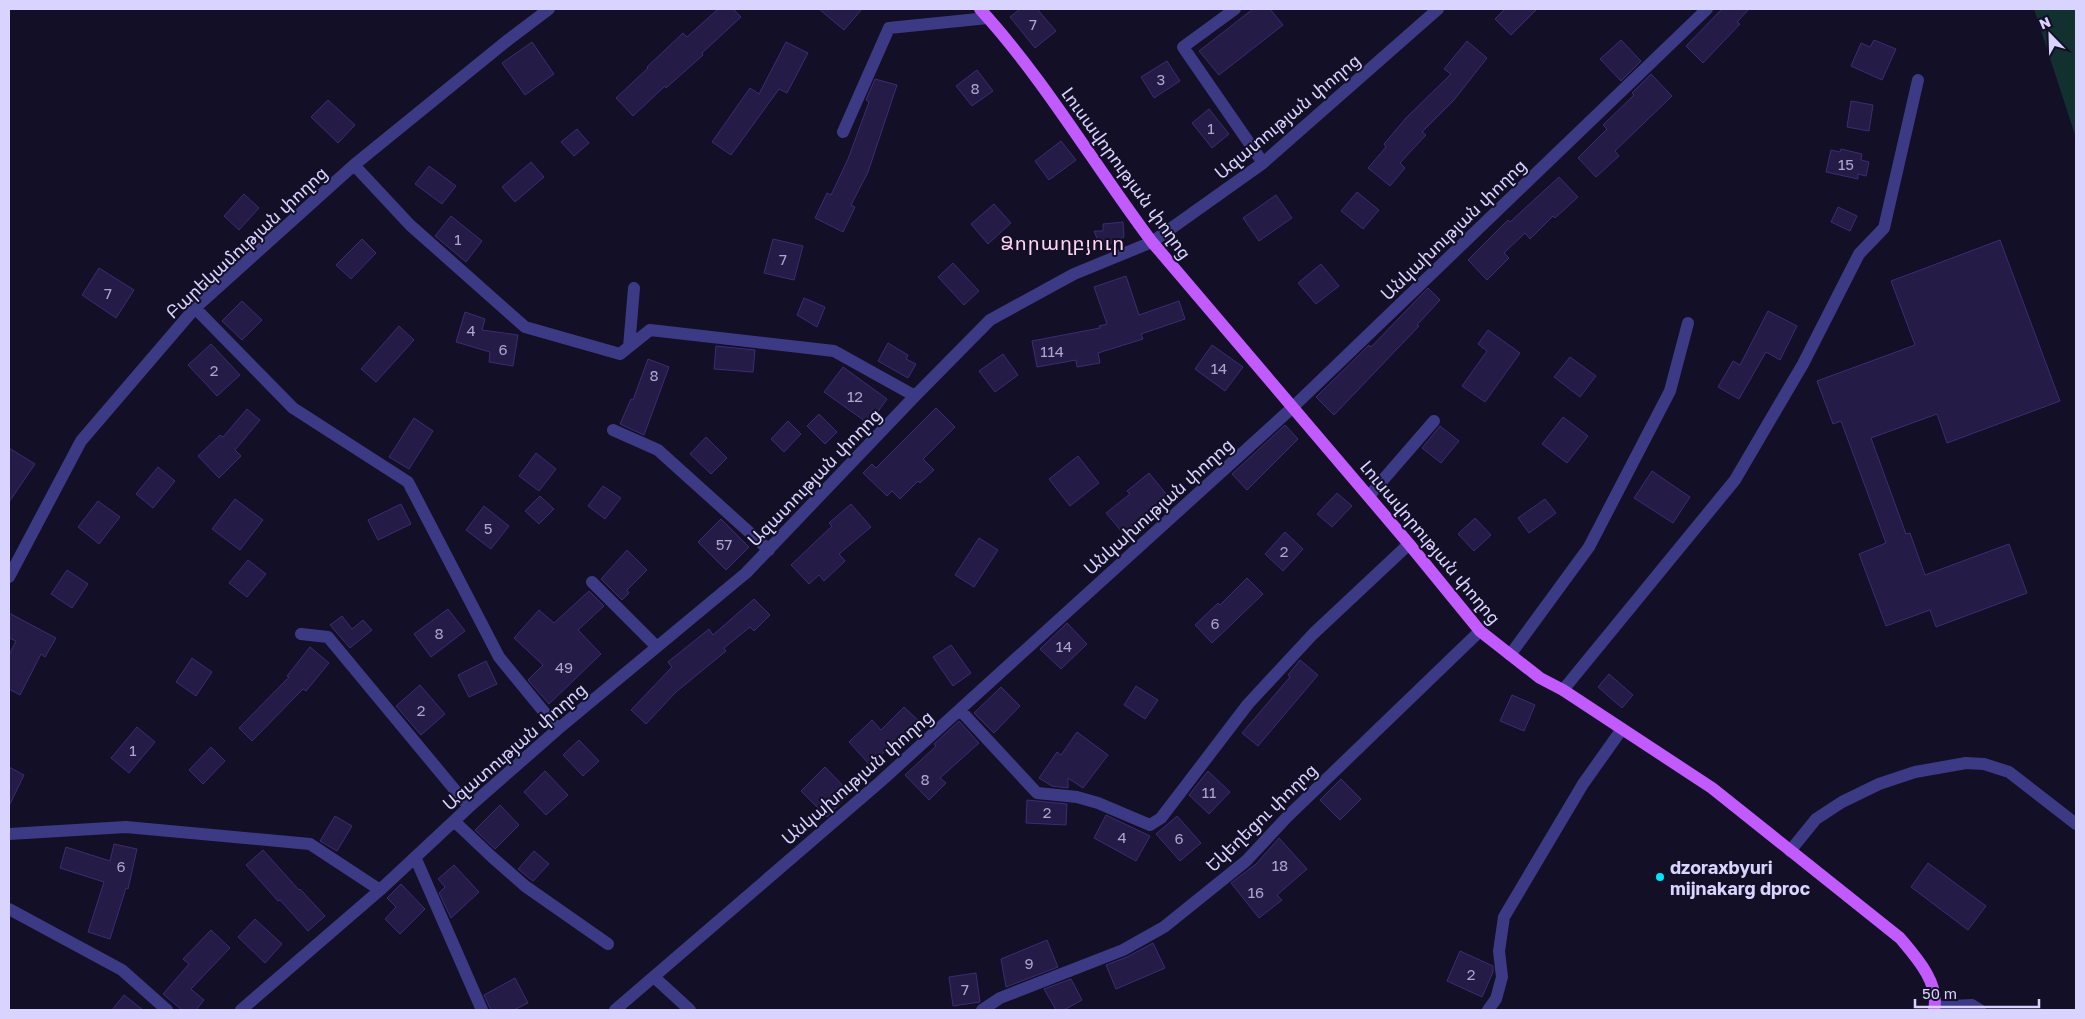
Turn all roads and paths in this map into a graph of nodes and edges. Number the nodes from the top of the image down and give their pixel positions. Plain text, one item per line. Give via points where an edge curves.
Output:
1 (549, 9) edge
2 (1235, 9) edge
3 (1438, 9) edge
4 (1707, 9) edge
5 (984, 13) edge
6 (1918, 80) dead end
7 (843, 132) dead end
8 (1263, 163) junction
9 (354, 165) junction
10 (1152, 242) junction
11 (634, 288) dead end
12 (195, 308) junction
13 (1688, 323) dead end
14 (629, 347) junction
15 (914, 396) junction
16 (1293, 407) junction
17 (1434, 421) dead end
18 (613, 430) dead end
19 (1369, 496) junction
20 (1409, 544) junction
21 (769, 550) junction
22 (9, 577) edge
23 (592, 582) dead end
24 (1480, 630) junction
25 (301, 634) dead end
26 (657, 647) junction
27 (1510, 655) junction
28 (1563, 690) junction
29 (960, 710) junction
30 (558, 729) junction
31 (1622, 729) junction
32 (469, 807) junction
33 (454, 821) junction
34 (2076, 824) edge
35 (9, 834) edge
36 (1790, 851) junction
37 (414, 857) junction
38 (380, 890) junction
39 (9, 909) edge
40 (608, 944) dead end
41 (654, 977) junction
42 (1934, 1009) edge
43 (167, 1010) edge
44 (241, 1010) edge
45 (482, 1010) edge
46 (615, 1010) edge
47 (690, 1010) edge
48 (982, 1010) edge
49 (1488, 1010) edge
50 (1980, 1010) edge

1 - 9 street, Բարեկամության փողոց
2 - 8 street via 1182,47
3 - 8 street, Ազատության փողոց
4 - 16 street, Անկախության փողոց
5 - 7 street via 889,28
5 - 10 main road, Լուսավորության փողոց via 1046,91
6 - 28 street via 1884,228 1859,254 1804,364 1735,480
8 - 10 street, Ազատության փողոց
9 - 12 street, Բարեկամության փողոց
9 - 14 street via 410,225 525,327 620,354
10 - 15 street, Ազատության փողոց via 1074,274 990,320
10 - 16 main road, Լուսավորության փողոց
11 - 14 street
12 - 22 street, Բարեկամության փողոց via 81,442
12 - 30 street via 293,408 408,482 499,657
13 - 27 street via 1670,391 1589,547
14 - 15 street via 650,330 834,351
15 - 21 street, Ազատության փողոց
16 - 19 main road, Լուսավորության փողոց
16 - 29 street, Անկախության փողոց
17 - 19 street
18 - 21 street via 658,450
19 - 20 main road, Լուսավորության փողոց
20 - 24 main road, Լուսավորության փողոց
20 - 29 street via 1314,634 1248,704 1161,818 1150,824 1077,797 1037,793
21 - 26 street, Ազատության փողոց via 746,574
23 - 26 street
24 - 27 main road, Լուսավորության փողոց
24 - 48 street, Եկեղեցու փողոց via 1287,817 1246,861 1164,927 1122,950 1000,998
25 - 32 street via 328,637
26 - 30 street, Ազատության փողոց
27 - 28 main road, Լուսավորության փողոց via 1540,678
28 - 31 main road, Լուսավորության փողոց
29 - 41 street, Անկախության փողոց
30 - 32 street, Ազատության փողոց
31 - 36 main road, Լուսավորության փողոց via 1712,788
31 - 49 street via 1583,784 1504,917 1499,951 1502,977 1496,999
32 - 33 street, Ազատության փողոց
33 - 37 street, Ազատության փողոց
33 - 40 street via 525,886
34 - 36 street via 2009,772 1984,764 1966,763 1915,772 1879,784 1842,802 1816,819
35 - 38 street via 126,828 310,844
36 - 42 main road, Լուսավորության փողոց via 1900,938 1922,963 1931,983
37 - 38 street, Ազատության փողոց
37 - 45 street
38 - 44 street, Ազատության փողոց
39 - 43 street via 122,970
41 - 46 street, Անկախության փողոց
41 - 47 street
42 - 50 street via 1972,1005

